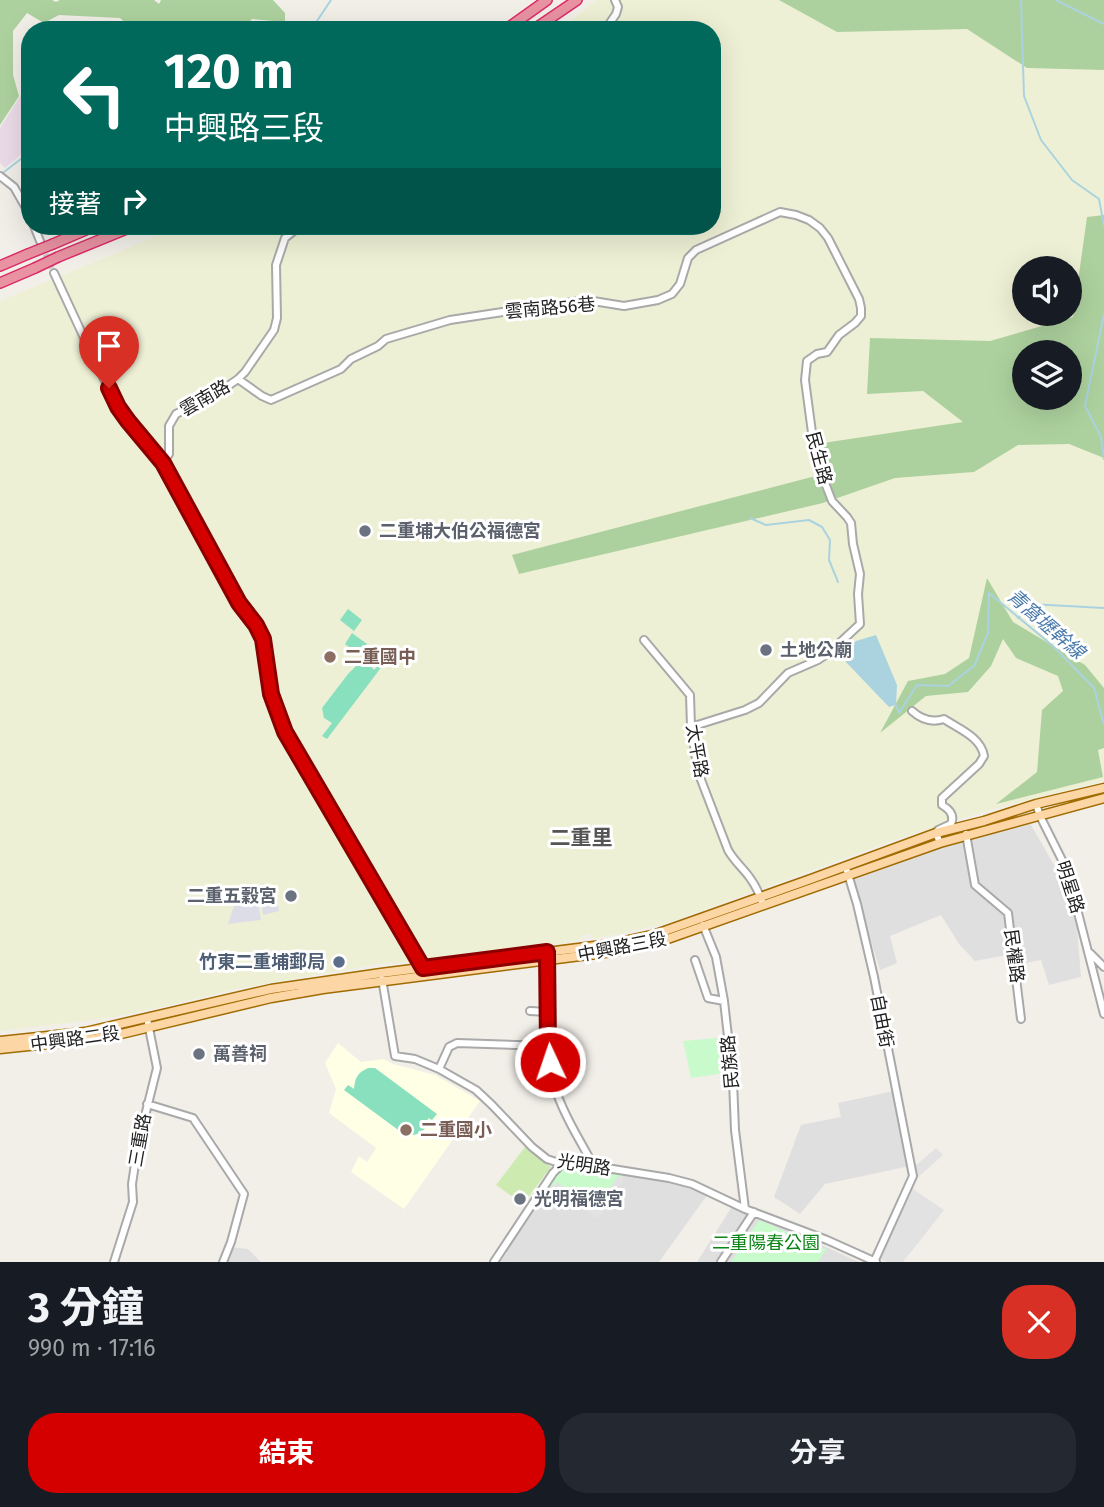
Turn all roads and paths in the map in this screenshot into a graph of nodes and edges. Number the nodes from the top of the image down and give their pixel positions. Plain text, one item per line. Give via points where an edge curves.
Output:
1 (547, 0) edge
2 (577, 0) edge
3 (617, 4) edge
4 (518, 21) edge
5 (546, 21) edge
6 (612, 21) edge
7 (0, 176) edge
8 (21, 198) edge
9 (37, 235) edge
10 (74, 235) edge
11 (112, 235) edge
12 (289, 235) edge
13 (40, 242) tunnel mouth
14 (835, 251) joint
15 (0, 266) edge
16 (54, 273) tunnel mouth
17 (0, 283) edge
18 (238, 379) junction
19 (163, 463) junction
20 (644, 640) dead end
21 (912, 711) dead end
22 (691, 727) junction
23 (1104, 789) edge
24 (1104, 798) edge
25 (1036, 804) junction
26 (1040, 816) junction
27 (964, 825) junction
28 (936, 833) junction
29 (966, 835) junction
30 (940, 843) junction
31 (847, 870) junction
32 (762, 901) junction
33 (702, 923) junction
34 (1088, 951) junction
35 (547, 956) junction
36 (695, 960) dead end
37 (1104, 967) edge
38 (424, 972) junction
39 (382, 977) junction
40 (724, 1001) junction
41 (530, 1011) dead end
42 (548, 1012) junction
43 (1104, 1014) edge
44 (1021, 1019) dead end
45 (148, 1023) junction
46 (0, 1041) edge
47 (548, 1046) junction
48 (0, 1049) edge
49 (439, 1069) junction
50 (147, 1104) junction
51 (562, 1164) junction
52 (594, 1166) junction
53 (745, 1209) junction
54 (754, 1212) junction
55 (114, 1262) edge
56 (223, 1262) edge
57 (494, 1262) edge
58 (721, 1262) edge
59 (875, 1262) edge

1 - 4 highway
2 - 5 highway
3 - 6 street
7 - 8 street
9 - 13 street
10 - 15 highway, bridge
11 - 17 highway, bridge
12 - 18 street, 雲南路 via 276,265 274,330
14 - 18 street, 雲南路56巷 via 809,220 780,212 696,250 688,258 680,284 658,300 624,306 587,300 450,320 386,340 341,369 271,400
14 - 22 street, 民生路 via 859,299 861,316 827,352 807,361 806,391 818,465 832,500 851,523 860,574 860,624 818,660 788,673 759,704
16 - 19 street via 118,407
18 - 19 street, 雲南路 via 176,414 169,426 169,454
19 - 38 street via 263,639 271,694 285,732
20 - 22 street, 太平路 via 690,695
21 - 28 street via 921,718 944,719 983,748 979,764 942,798 953,820
22 - 32 street, 太平路 via 698,772 728,850
23 - 25 main road, 中興路三段
24 - 26 main road, 中興路三段
25 - 26 street, 明星路
25 - 27 main road, 中興路三段
26 - 29 main road, 中興路三段
26 - 34 street, 明星路 via 1067,870
27 - 28 main road, 中興路三段
27 - 29 street, 民權路
28 - 30 street
28 - 31 main road, 中興路三段
29 - 30 main road, 中興路三段
29 - 44 street, 民權路 via 975,886 1008,914
30 - 31 main road, 中興路三段
31 - 32 main road, 中興路三段
31 - 59 street, 自由街 via 874,978 913,1176
32 - 33 main road, 中興路三段
33 - 35 main road, 中興路三段 via 636,947
33 - 40 street, 民族路 via 716,957
34 - 37 street
34 - 43 street, 明星路
35 - 38 main road, 中興路三段
35 - 42 street
36 - 40 street via 708,998
38 - 39 main road, 中興路三段
39 - 45 main road, 中興路三段
39 - 49 street, 光明路 via 395,1056
40 - 53 street, 民族路
41 - 42 street
42 - 47 street
45 - 46 main road, 中興路二段
45 - 48 main road, 中興路二段 via 86,1041
45 - 50 street, 三重路 via 157,1068
47 - 49 street via 457,1043 449,1047
47 - 52 street via 559,1100
49 - 51 street, 光明路 via 476,1090 532,1147
50 - 55 street, 三重路 via 132,1184 133,1202
50 - 56 street via 192,1118 244,1194
51 - 52 street, 光明路
51 - 57 street
52 - 53 street, 光明路 via 684,1182
53 - 54 street, 光明路
54 - 58 street
54 - 59 street, 光明路

